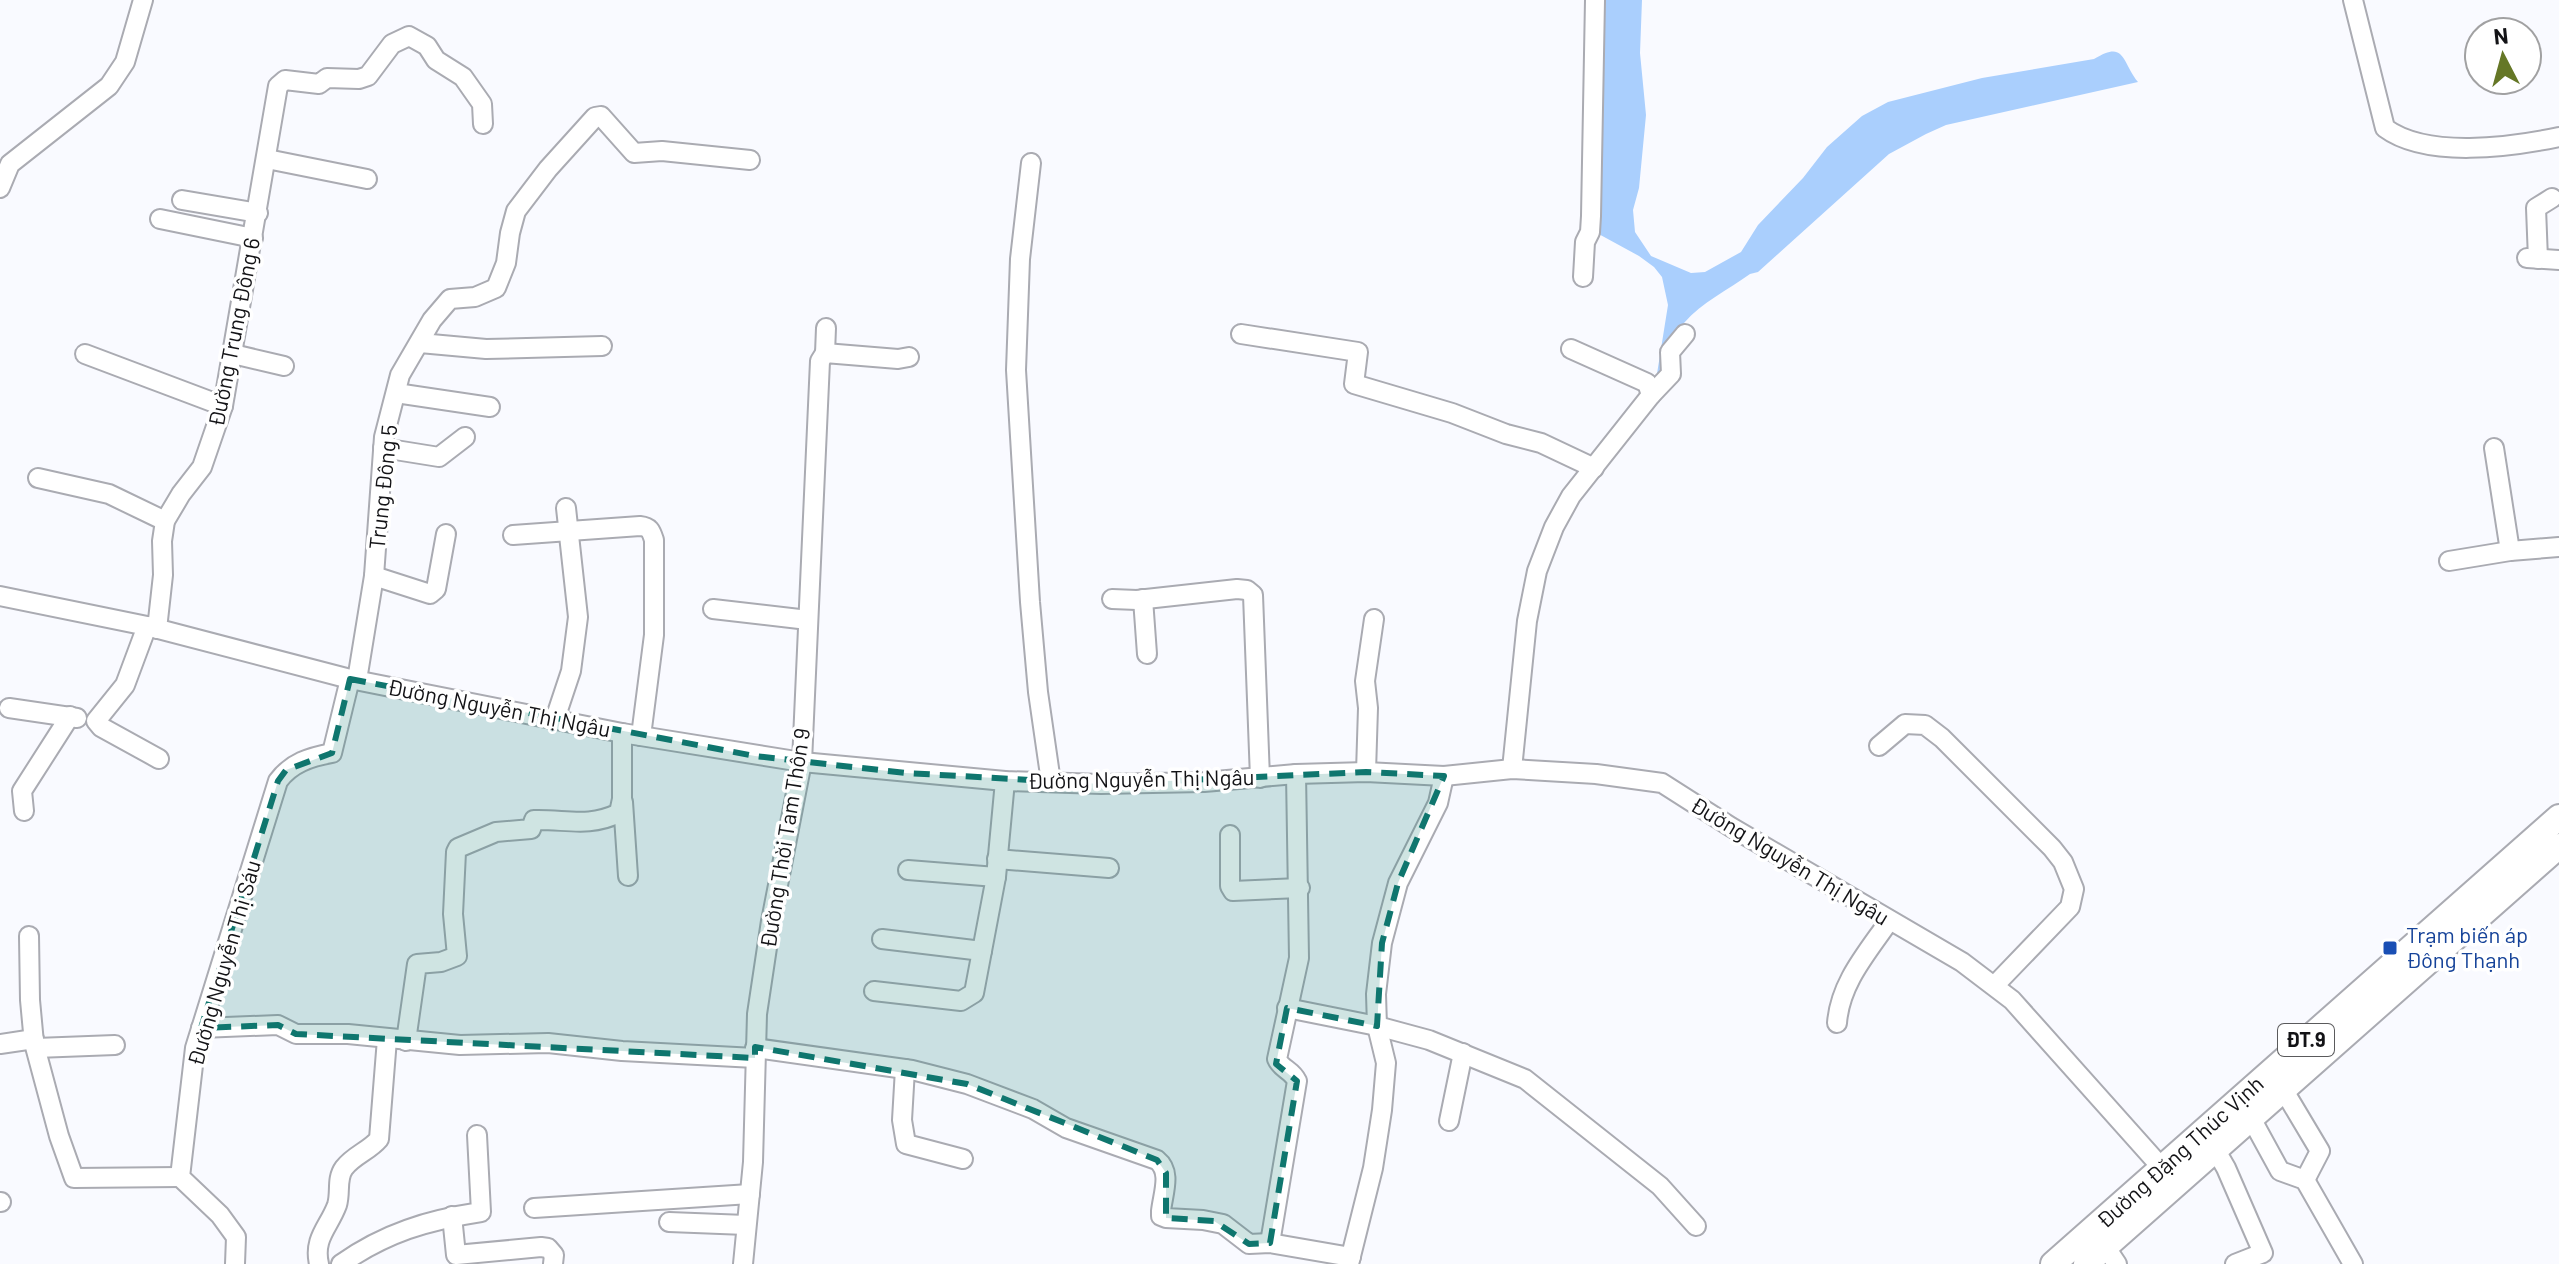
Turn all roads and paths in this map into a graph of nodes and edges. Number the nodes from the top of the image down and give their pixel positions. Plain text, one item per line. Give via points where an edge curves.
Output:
1 (143, 0) edge
2 (1595, 0) edge
3 (2353, 0) edge
4 (483, 124) dead end
5 (2559, 137) edge
6 (267, 159) junction
7 (750, 160) dead end
8 (5, 162) edge
9 (1031, 163) dead end
10 (367, 179) dead end
11 (0, 188) edge
12 (2552, 198) dead end
13 (182, 200) dead end
14 (258, 213) junction
15 (160, 219) dead end
16 (253, 238) junction
17 (2559, 260) edge
18 (1583, 277) dead end
19 (826, 328) dead end
20 (1241, 334) dead end
21 (1685, 334) dead end
22 (420, 343) junction
23 (602, 346) dead end
24 (1571, 349) dead end
25 (825, 353) junction
26 (85, 354) dead end
27 (233, 354) junction
28 (909, 357) dead end
29 (284, 366) dead end
30 (396, 393) junction
31 (1651, 395) junction
32 (223, 406) junction
33 (490, 407) dead end
34 (465, 437) dead end
35 (383, 448) junction
36 (2494, 448) dead end
37 (1594, 468) junction
38 (38, 478) dead end
39 (566, 508) dead end
40 (165, 521) junction
41 (570, 533) junction
42 (446, 534) dead end
43 (513, 535) dead end
44 (2559, 547) edge
45 (2510, 551) junction
46 (2449, 561) dead end
47 (374, 576) junction
48 (0, 596) edge
49 (1112, 599) dead end
50 (1143, 599) junction
51 (713, 609) dead end
52 (1374, 619) dead end
53 (808, 620) junction
54 (152, 628) junction
55 (1147, 654) dead end
56 (354, 680) junction
57 (9, 708) dead end
58 (70, 716) junction
59 (555, 719) junction
60 (96, 721) junction
61 (622, 733) junction
62 (641, 736) junction
63 (1879, 746) dead end
64 (159, 759) dead end
65 (802, 762) junction
66 (1512, 769) junction
67 (1366, 772) junction
68 (1296, 774) junction
69 (1444, 776) junction
70 (1260, 778) junction
71 (1005, 781) junction
72 (1051, 782) junction
73 (622, 799) junction
74 (24, 811) dead end
75 (2559, 817) edge
76 (1230, 835) dead end
77 (2559, 846) edge
78 (996, 868) junction
79 (1109, 868) dead end
80 (908, 870) dead end
81 (628, 876) dead end
82 (1300, 888) junction
83 (1889, 921) junction
84 (29, 936) dead end
85 (882, 939) dead end
86 (982, 951) junction
87 (1995, 985) junction
88 (874, 991) dead end
89 (1287, 1008) junction
90 (1837, 1023) dead end
91 (1377, 1026) junction
92 (201, 1028) junction
93 (387, 1039) junction
94 (406, 1041) junction
95 (0, 1044) edge
96 (35, 1044) junction
97 (115, 1045) dead end
98 (755, 1053) junction
99 (1463, 1053) junction
100 (905, 1069) junction
101 (2283, 1089) junction
102 (2251, 1118) junction
103 (1449, 1121) dead end
104 (477, 1135) dead end
105 (2215, 1149) junction
106 (963, 1159) dead end
107 (2169, 1176) junction
108 (180, 1177) junction
109 (2305, 1180) junction
110 (750, 1194) junction
111 (534, 1208) dead end
112 (452, 1216) junction
113 (669, 1222) dead end
114 (746, 1225) junction
115 (1696, 1226) dead end
116 (1270, 1243) junction
117 (2111, 1255) edge
118 (1350, 1261) edge
119 (235, 1264) edge
120 (319, 1264) edge
121 (341, 1264) edge
122 (553, 1264) edge
123 (743, 1264) edge
124 (2053, 1264) edge
125 (2086, 1264) edge
126 (2235, 1264) edge
127 (2353, 1264) edge

1 - 8 street via 125,62 109,86
2 - 18 street via 1590,232
3 - 5 street via 2385,128 2398,137 2490,147
4 - 6 street, Đường Trung Đông 6 via 482,104 463,77 409,36 392,44 368,76 327,78 319,84 285,80 278,86
6 - 10 street
6 - 14 street, Đường Trung Đông 6
7 - 22 street, Trung Đông 5 via 634,153 601,116 595,117 516,211 496,288 450,299
8 - 11 street
9 - 72 street via 1020,259 1016,370 1030,602
12 - 17 street via 2536,208 2532,258
13 - 14 street
14 - 16 street, Đường Trung Đông 6
15 - 16 street
16 - 27 street, Đường Trung Đông 6
19 - 25 street, Đường Thời Tam Thôn 9
20 - 37 street via 1358,352 1354,384 1541,443
21 - 31 street via 1670,352 1671,374
22 - 23 street via 494,349
22 - 30 street, Trung Đông 5 via 400,375
24 - 31 street via 1647,383
25 - 28 street
25 - 53 street, Đường Thời Tam Thôn 9 via 818,381
26 - 32 street
27 - 29 street
27 - 32 street, Đường Trung Đông 6
30 - 33 street
30 - 35 street, Trung Đông 5
31 - 37 street
32 - 40 street, Đường Trung Đông 6 via 202,467
34 - 35 street via 439,457
35 - 47 street, Trung Đông 5
36 - 45 street
37 - 66 street via 1571,496 1537,571
38 - 40 street via 109,494
39 - 41 street
40 - 54 street, Đường Trung Đông 6 via 163,575
41 - 43 street
41 - 59 street via 578,617 571,671
41 - 62 street via 640,526 651,531 654,635
42 - 47 street via 436,589 430,594
44 - 45 street
45 - 46 street
47 - 56 street, Trung Đông 5
48 - 54 street, Đường Nguyễn Thị Ngâu
49 - 50 street
50 - 55 street
50 - 70 street via 1237,589 1253,595
51 - 53 street
52 - 67 street via 1365,681
53 - 65 street, Đường Thời Tam Thôn 9
54 - 56 street, Đường Nguyễn Thị Ngâu
54 - 60 street, Đường Trung Đông 6 via 125,685
56 - 59 street, Đường Nguyễn Thị Ngâu
56 - 92 street, Đường Nguyễn Thị Sáu via 332,753 312,756 286,770 278,781
57 - 58 street
58 - 60 street
58 - 74 street via 22,791
59 - 61 street, Đường Nguyễn Thị Ngâu
60 - 64 street
61 - 62 street, Đường Nguyễn Thị Ngâu
61 - 73 street
62 - 65 street, Đường Nguyễn Thị Ngâu
63 - 87 street via 1905,724 1925,725 2052,848 2071,878 2070,907
65 - 71 street, Đường Nguyễn Thị Ngâu
65 - 98 street, Đường Thời Tam Thôn 9 via 771,921
66 - 69 street, Đường Nguyễn Thị Ngâu
66 - 83 street, Đường Nguyễn Thị Ngâu via 1662,783
67 - 68 street, Đường Nguyễn Thị Ngâu
67 - 69 street, Đường Nguyễn Thị Ngâu
68 - 70 street, Đường Nguyễn Thị Ngâu
68 - 82 street
69 - 91 street via 1438,803 1398,883 1382,943
70 - 72 street, Đường Nguyễn Thị Ngâu
71 - 72 street, Đường Nguyễn Thị Ngâu
71 - 78 street
73 - 81 street
73 - 94 street via 619,813 602,821 534,820 531,829 496,832 458,848 453,914 457,956 417,964
75 - 107 main road, Đường Đặng Thúc Vịnh / ĐT.9
76 - 82 street via 1233,891
77 - 101 main road, Đường Đặng Thúc Vịnh / ĐT.9
78 - 79 street
78 - 80 street
78 - 86 street
82 - 89 street via 1299,958
83 - 87 street, Đường Nguyễn Thị Ngâu
83 - 90 street via 1853,973 1839,1003
84 - 96 street
85 - 86 street
86 - 88 street via 974,993 961,1001
87 - 107 street, Đường Nguyễn Thị Ngâu
89 - 91 street
89 - 116 street via 1277,1059 1297,1081
91 - 99 street
91 - 118 street via 1386,1063 1382,1110
92 - 93 street via 278,1025 296,1034
92 - 108 street, Đường Nguyễn Thị Sáu
93 - 94 street
93 - 120 street via 379,1139 342,1172 336,1206 317,1241
94 - 98 street
95 - 96 street
96 - 97 street
96 - 108 street via 74,1178
98 - 100 street
98 - 110 street, Đường Thời Tam Thôn 9
99 - 103 street
99 - 115 street via 1525,1079 1660,1186
100 - 106 street via 906,1144
100 - 116 street via 967,1084 1066,1128 1157,1160 1166,1173 1161,1216 1214,1221 1249,1244
101 - 102 main road, Đường Đặng Thúc Vịnh / ĐT.9
101 - 109 street via 2320,1151
102 - 105 main road, Đường Đặng Thúc Vịnh / ĐT.9
102 - 109 street via 2280,1171
104 - 112 street via 481,1212
105 - 107 main road, Đường Đặng Thúc Vịnh / ĐT.9
105 - 126 street via 2263,1253
107 - 117 main road, Đường Đặng Thúc Vịnh / ĐT.9
107 - 124 main road, Đường Đặng Thúc Vịnh / ĐT.9
108 - 119 street via 236,1237
109 - 127 street
110 - 111 street
110 - 114 street, Đường Thời Tam Thôn 9
112 - 121 street via 369,1244
112 - 122 street via 456,1255 541,1247 554,1255
113 - 114 street
114 - 123 street, Đường Thời Tam Thôn 9
116 - 118 street
117 - 125 main road, Đường Đặng Thúc Vịnh / ĐT.9

